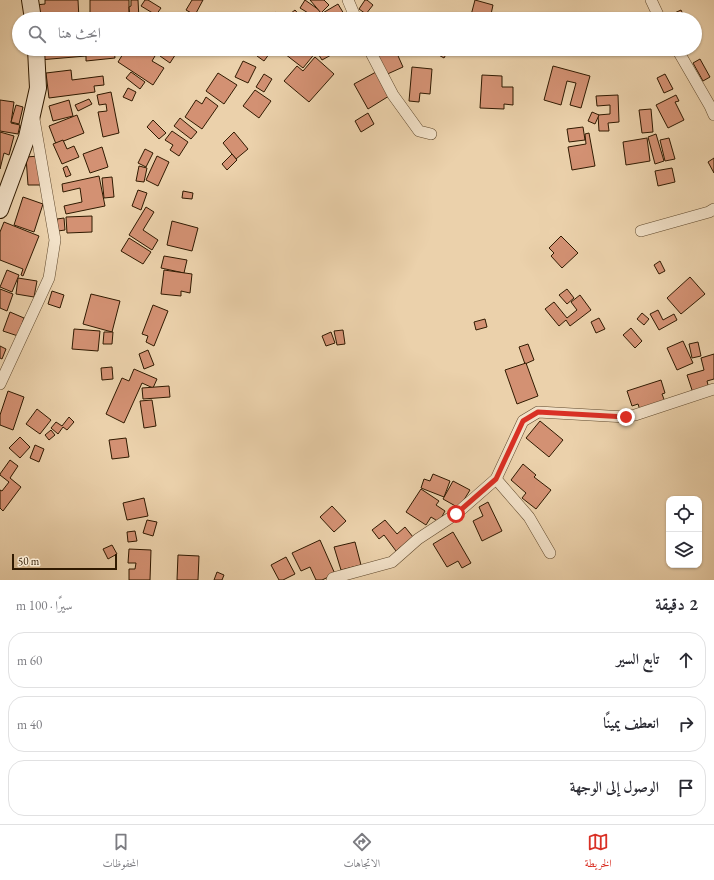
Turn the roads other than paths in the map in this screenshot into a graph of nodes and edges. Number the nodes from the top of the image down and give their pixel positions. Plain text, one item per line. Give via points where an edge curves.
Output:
1 (30, 0) edge
2 (348, 0) edge
3 (651, 0) edge
4 (32, 12) edge
5 (353, 12) edge
6 (657, 12) edge
7 (36, 56) edge
8 (373, 56) edge
9 (681, 56) edge
10 (32, 112) junction
11 (714, 115) edge
12 (432, 134) dead end
13 (714, 209) edge
14 (0, 210) edge
15 (641, 231) dead end
16 (0, 384) edge
17 (714, 389) edge
18 (496, 479) junction
19 (550, 553) dead end
20 (332, 580) edge

1 - 4 street
2 - 5 street
3 - 6 street
7 - 10 street via 38,88
8 - 12 street via 393,95 419,131
9 - 11 street
10 - 14 street via 27,137
10 - 16 street via 55,240 49,278
13 - 15 street
17 - 18 street via 626,417 538,412 523,421
18 - 19 street via 529,517
18 - 20 street via 456,514 418,539 392,562

